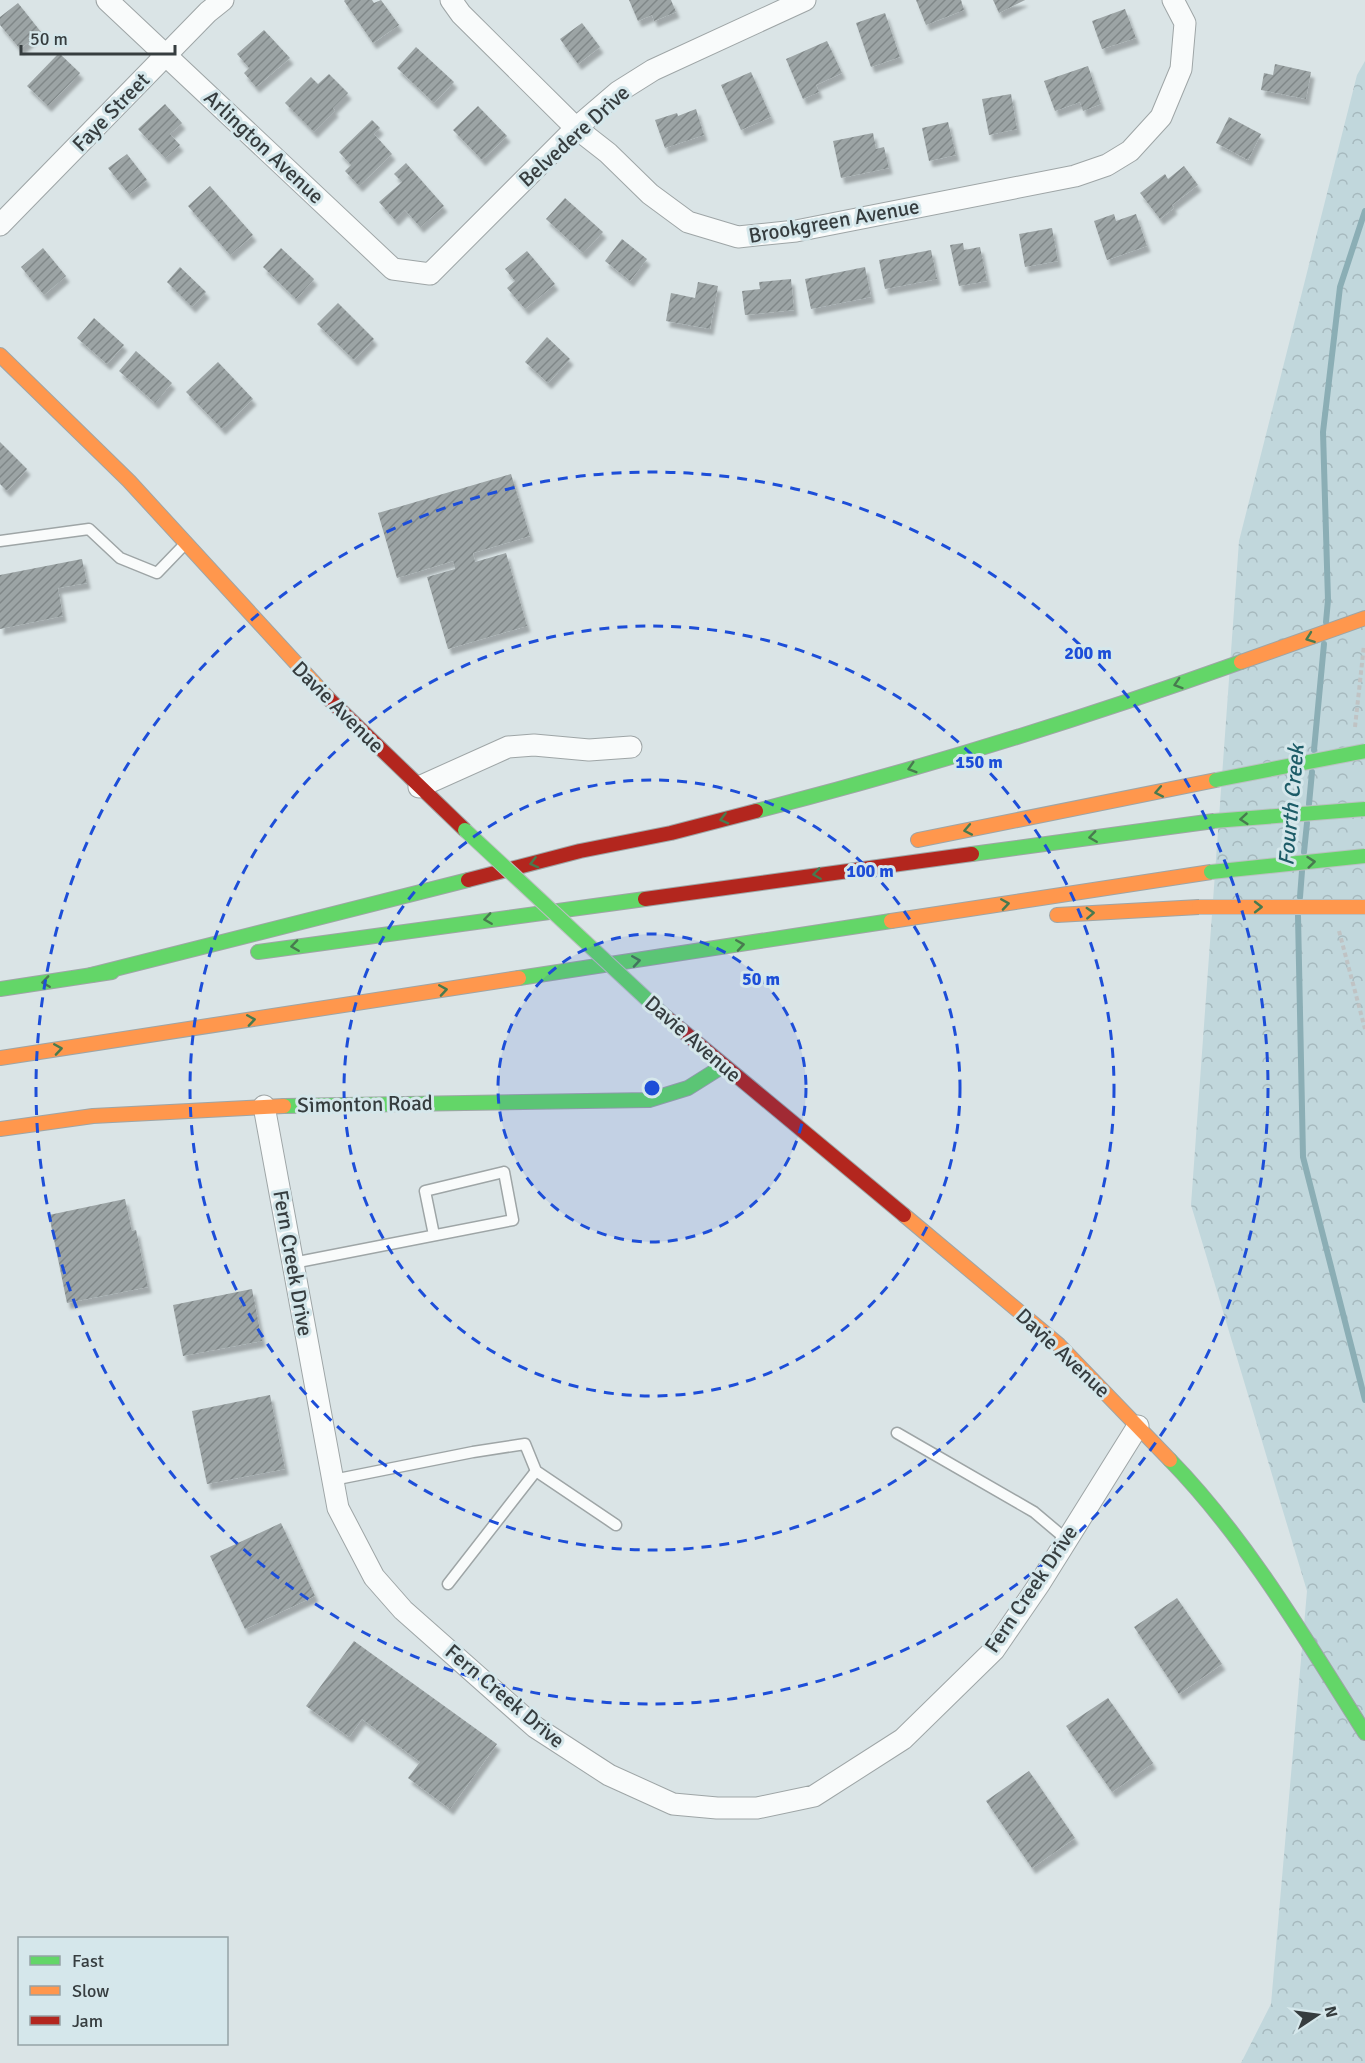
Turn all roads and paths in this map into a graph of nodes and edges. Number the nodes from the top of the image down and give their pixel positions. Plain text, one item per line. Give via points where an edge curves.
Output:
1 (107, 0) edge
2 (223, 0) edge
3 (451, 0) edge
4 (805, 0) edge
5 (1173, 0) edge
6 (166, 55) junction
7 (576, 128) junction
8 (0, 225) edge
9 (430, 274) joint
10 (0, 355) edge
11 (0, 541) edge
12 (186, 543) junction
13 (1365, 618) edge
14 (1364, 641) edge
15 (1354, 734) dead end
16 (631, 747) dead end
17 (1365, 751) edge
18 (419, 787) junction
19 (1365, 808) edge
20 (901, 844) dead end
21 (1365, 856) edge
22 (795, 865) dead end
23 (609, 902) junction
24 (1365, 907) edge
25 (1049, 915) dead end
26 (1003, 918) dead end
27 (1338, 923) dead end
28 (864, 926) junction
29 (244, 954) dead end
30 (220, 957) dead end
31 (91, 975) junction
32 (0, 989) edge
33 (1365, 1029) edge
34 (0, 1058) edge
35 (723, 1066) junction
36 (264, 1106) junction
37 (0, 1129) edge
38 (434, 1235) junction
39 (293, 1263) junction
40 (1138, 1426) junction
41 (897, 1433) dead end
42 (536, 1471) junction
43 (333, 1480) junction
44 (616, 1525) dead end
45 (1066, 1539) junction
46 (448, 1584) dead end
47 (1364, 1731) edge

1 - 6 street, Arlington Avenue
2 - 6 street, Faye Street
3 - 7 street, Brookgreen Avenue
4 - 7 street, Belvedere Drive via 653,70 618,92
5 - 7 street, Brookgreen Avenue via 1185,22 1181,69 1161,117 1130,151 1107,165 1075,176 796,231 738,237 688,222
6 - 8 street, Faye Street
6 - 9 street, Arlington Avenue via 393,269
7 - 9 street, Belvedere Drive
10 - 12 main road, Davie Avenue via 129,481
11 - 12 lane via 89,529 120,558 157,573
12 - 18 main road, Davie Avenue via 331,702
13 -> 31 main road via 1043,728 847,788
14 - 15 path
16 - 18 street via 507,747
17 -> 20 main road, bridge
18 - 35 main road, Davie Avenue, bridge
19 -> 23 main road, bridge via 1214,821
28 -> 21 main road, bridge via 1211,872
22 - 23 main road
23 -> 29 main road
25 -> 24 main road, bridge via 1199,907
26 - 28 main road
27 - 33 path
34 -> 28 main road
30 - 31 main road
31 -> 32 main road
35 - 36 main road, Simonton Road via 688,1088 649,1101
35 - 40 main road, Davie Avenue via 1059,1345
36 - 37 main road, Simonton Road via 93,1116
36 - 39 street, Fern Creek Drive
38 - 38 lane via 513,1220 504,1172 425,1191
38 - 39 lane
39 - 43 street, Fern Creek Drive
40 - 45 street, Fern Creek Drive
40 - 47 main road, Davie Avenue via 1196,1486 1275,1592
41 - 45 lane via 1034,1512
42 - 43 lane via 525,1444
42 - 44 lane
42 - 46 lane
43 - 45 street, Fern Creek Drive via 338,1508 374,1577 403,1610 535,1727 609,1776 673,1804 717,1808 757,1809 814,1796 903,1739 994,1650

